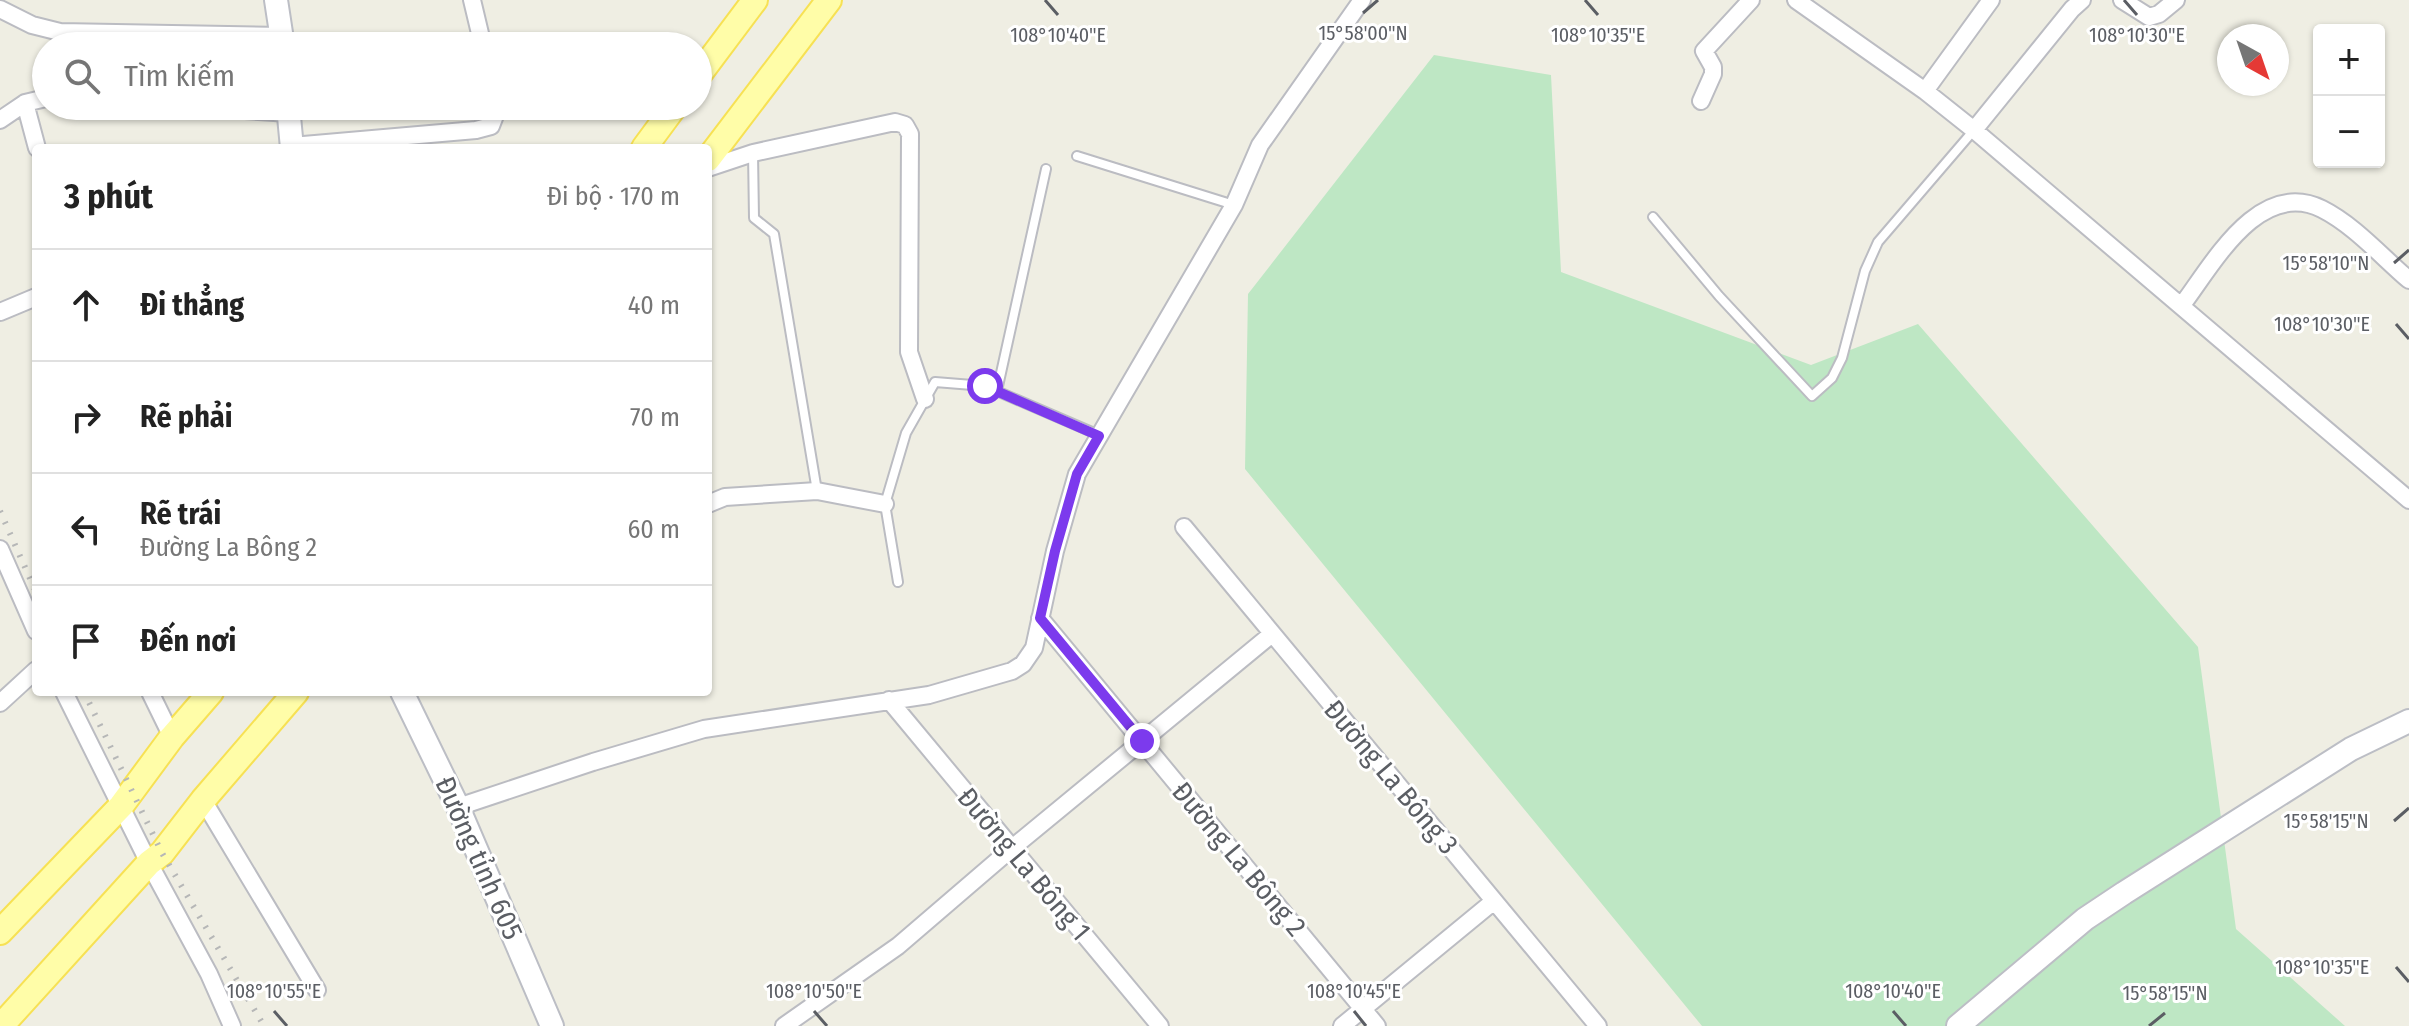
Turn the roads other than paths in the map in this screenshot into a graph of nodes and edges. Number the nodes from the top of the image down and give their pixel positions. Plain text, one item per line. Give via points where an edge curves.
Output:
1 (276, 0) edge
2 (472, 0) edge
3 (755, 0) edge
4 (829, 0) edge
5 (1362, 0) edge
6 (1751, 0) edge
7 (1796, 0) edge
8 (1991, 0) edge
9 (2082, 0) edge
10 (2122, 0) edge
11 (2176, 0) edge
12 (0, 9) edge
13 (60, 32) edge
14 (281, 32) edge
15 (480, 32) edge
16 (712, 57) edge
17 (1925, 91) junction
18 (32, 101) edge
19 (1701, 101) dead end
20 (25, 103) junction
21 (0, 120) edge
22 (289, 120) edge
23 (493, 120) edge
24 (665, 120) edge
25 (1974, 130) junction
26 (36, 144) edge
27 (292, 144) edge
28 (324, 144) edge
29 (647, 144) edge
30 (753, 153) junction
31 (712, 154) edge
32 (1077, 156) dead end
33 (712, 167) edge
34 (1046, 169) dead end
35 (1234, 205) junction
36 (1653, 217) dead end
37 (2409, 280) edge
38 (32, 299) edge
39 (2182, 305) junction
40 (0, 312) edge
41 (997, 391) junction
42 (925, 399) junction
43 (1099, 436) junction
44 (817, 491) junction
45 (2409, 500) edge
46 (712, 502) edge
47 (885, 504) junction
48 (1184, 527) dead end
49 (0, 549) edge
50 (898, 582) dead end
51 (1040, 618) junction
52 (32, 622) edge
53 (1272, 634) junction
54 (32, 674) edge
55 (66, 696) edge
56 (152, 696) edge
57 (208, 696) edge
58 (293, 696) edge
59 (404, 696) edge
60 (889, 700) junction
61 (0, 703) edge
62 (2409, 721) edge
63 (172, 737) junction
64 (1142, 741) junction
65 (203, 800) junction
66 (121, 806) junction
67 (458, 807) junction
68 (1011, 849) junction
69 (149, 863) junction
70 (1494, 901) junction
71 (0, 932) edge
72 (317, 990) dead end
73 (1363, 1009) junction
74 (1, 1026) edge
75 (232, 1026) edge
76 (552, 1026) edge
77 (784, 1026) edge
78 (1160, 1026) edge
79 (1342, 1026) edge
80 (1377, 1026) edge
81 (1598, 1026) edge
82 (1958, 1026) edge

1 - 14 main road
2 - 15 street
3 - 16 main road
4 - 31 main road
5 - 35 street via 1260,145
6 - 19 street via 1704,51 1713,74
7 - 17 street
8 - 17 street
9 - 25 street
10 - 11 street via 2149,17
12 - 13 street
17 - 25 street
18 - 20 street
20 - 21 street
20 - 26 street
22 - 27 main road
23 - 28 street via 491,126 476,130
24 - 29 main road
25 - 36 lane via 1878,242 1842,358 1832,378 1812,396
25 - 39 street
30 - 33 street
30 - 42 street via 895,122 908,129 909,352
30 - 44 lane via 754,218 774,234
32 - 35 lane
34 - 41 lane
35 - 43 street
37 - 39 street via 2320,207 2277,205 2239,229
38 - 40 street
39 - 45 street
41 - 42 lane via 935,382
41 - 43 lane
42 - 47 lane via 906,433
43 - 51 street via 1077,474
44 - 46 street
44 - 47 street
47 - 50 lane
48 - 53 street, Đường La Bông 3
49 - 52 street
51 - 60 street via 1034,648 1018,668 929,695
51 - 64 street, Đường La Bông 2
53 - 64 street
53 - 70 street, Đường La Bông 3
54 - 61 street
55 - 66 street
56 - 63 street
57 - 63 main road
58 - 65 main road
59 - 67 main road, Đường tỉnh 605
60 - 67 street via 704,729
60 - 68 street, Đường La Bông 1
62 - 82 main road via 2351,749 2085,919
63 - 66 main road
64 - 68 street
64 - 73 street, Đường La Bông 2
65 - 69 main road
65 - 72 street
66 - 69 street
66 - 71 main road
67 - 76 main road, Đường tỉnh 605
68 - 77 street via 898,946
68 - 78 street, Đường La Bông 1
69 - 74 main road
69 - 75 street
70 - 73 street
70 - 81 street, Đường La Bông 3
73 - 79 street
73 - 80 street, Đường La Bông 2

